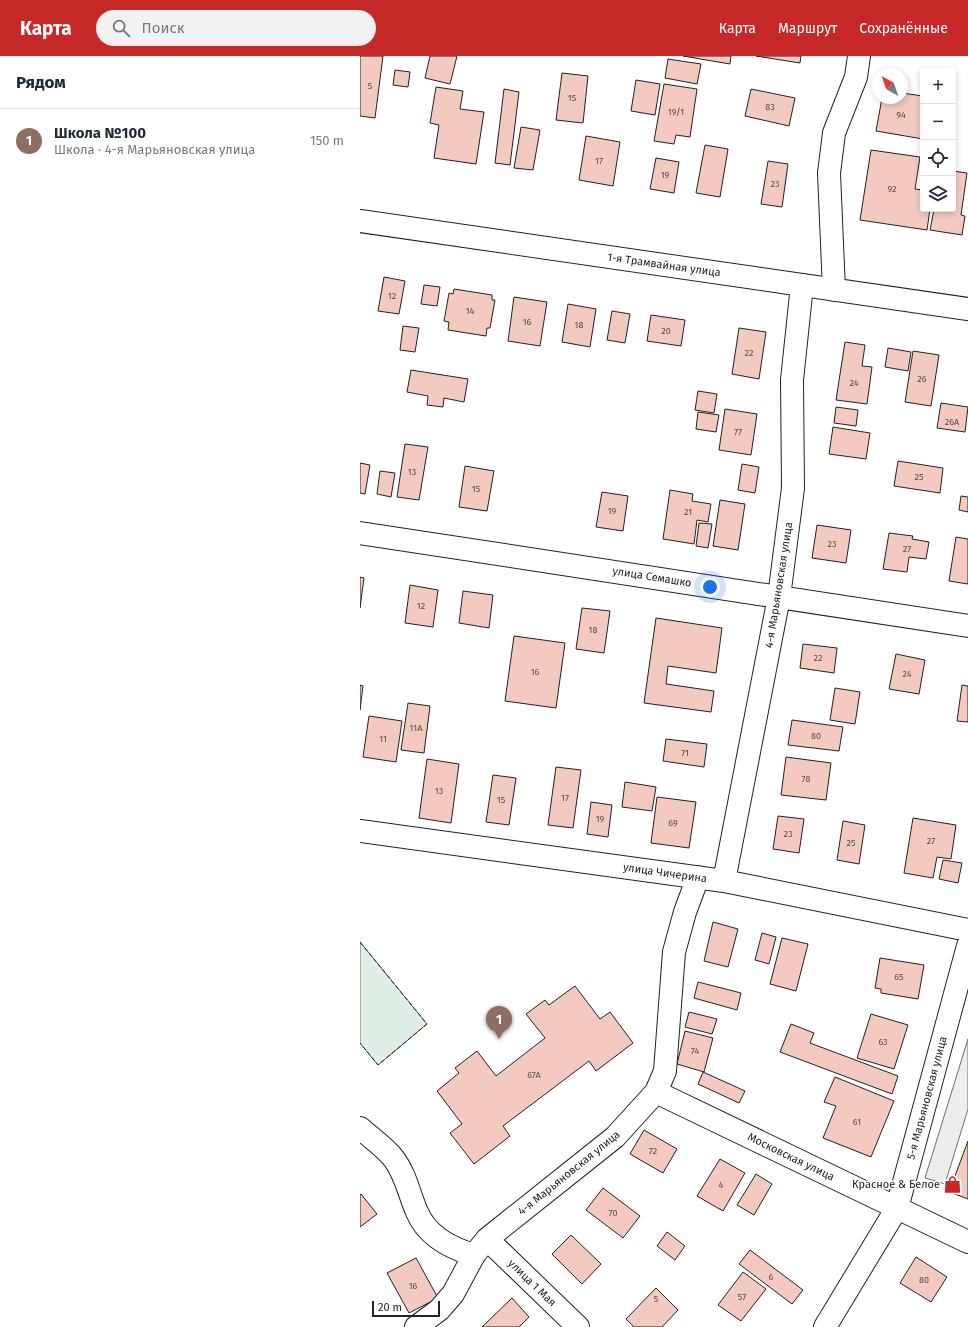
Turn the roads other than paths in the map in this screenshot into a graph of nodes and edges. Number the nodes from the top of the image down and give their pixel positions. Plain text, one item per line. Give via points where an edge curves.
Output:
1 (859, 56) edge
2 (360, 221) edge
3 (802, 285) junction
4 (834, 290) junction
5 (968, 309) edge
6 (360, 533) edge
7 (779, 597) junction
8 (968, 626) edge
9 (360, 831) edge
10 (698, 878) junction
11 (724, 881) junction
12 (968, 930) edge
13 (968, 946) edge
14 (656, 1092) junction
15 (360, 1128) edge
16 (897, 1208) junction
17 (968, 1242) edge
18 (480, 1247) junction
19 (416, 1327) edge
20 (578, 1327) edge
21 (825, 1327) edge

1 - 4 street via 856,77 834,133 828,173
2 - 3 street, 1-я Трамвайная улица
3 - 4 street, 1-я Трамвайная улица
3 - 7 street, 4-я Марьяновская улица via 792,380 793,488
4 - 5 street, 1-я Трамвайная улица
6 - 7 street, улица Семашко
7 - 8 street, улица Семашко
7 - 11 street, 4-я Марьяновская улица
9 - 10 street, улица Чичерина
10 - 11 street, улица Чичерина
10 - 14 street, 4-я Марьяновская улица via 674,952 665,1071
11 - 12 street, улица Чичерина
13 - 16 street, 5-я Марьяновская улица
14 - 16 street, Московская улица
14 - 18 street, 4-я Марьяновская улица via 615,1137
15 - 18 street, улица 1 Мая via 394,1158 426,1228 458,1250
16 - 17 street, Московская улица
16 - 21 street, 5-я Марьяновская улица
18 - 19 street, 4-я Марьяновская улица via 453,1294 439,1310
18 - 20 street, улица 1 Мая

